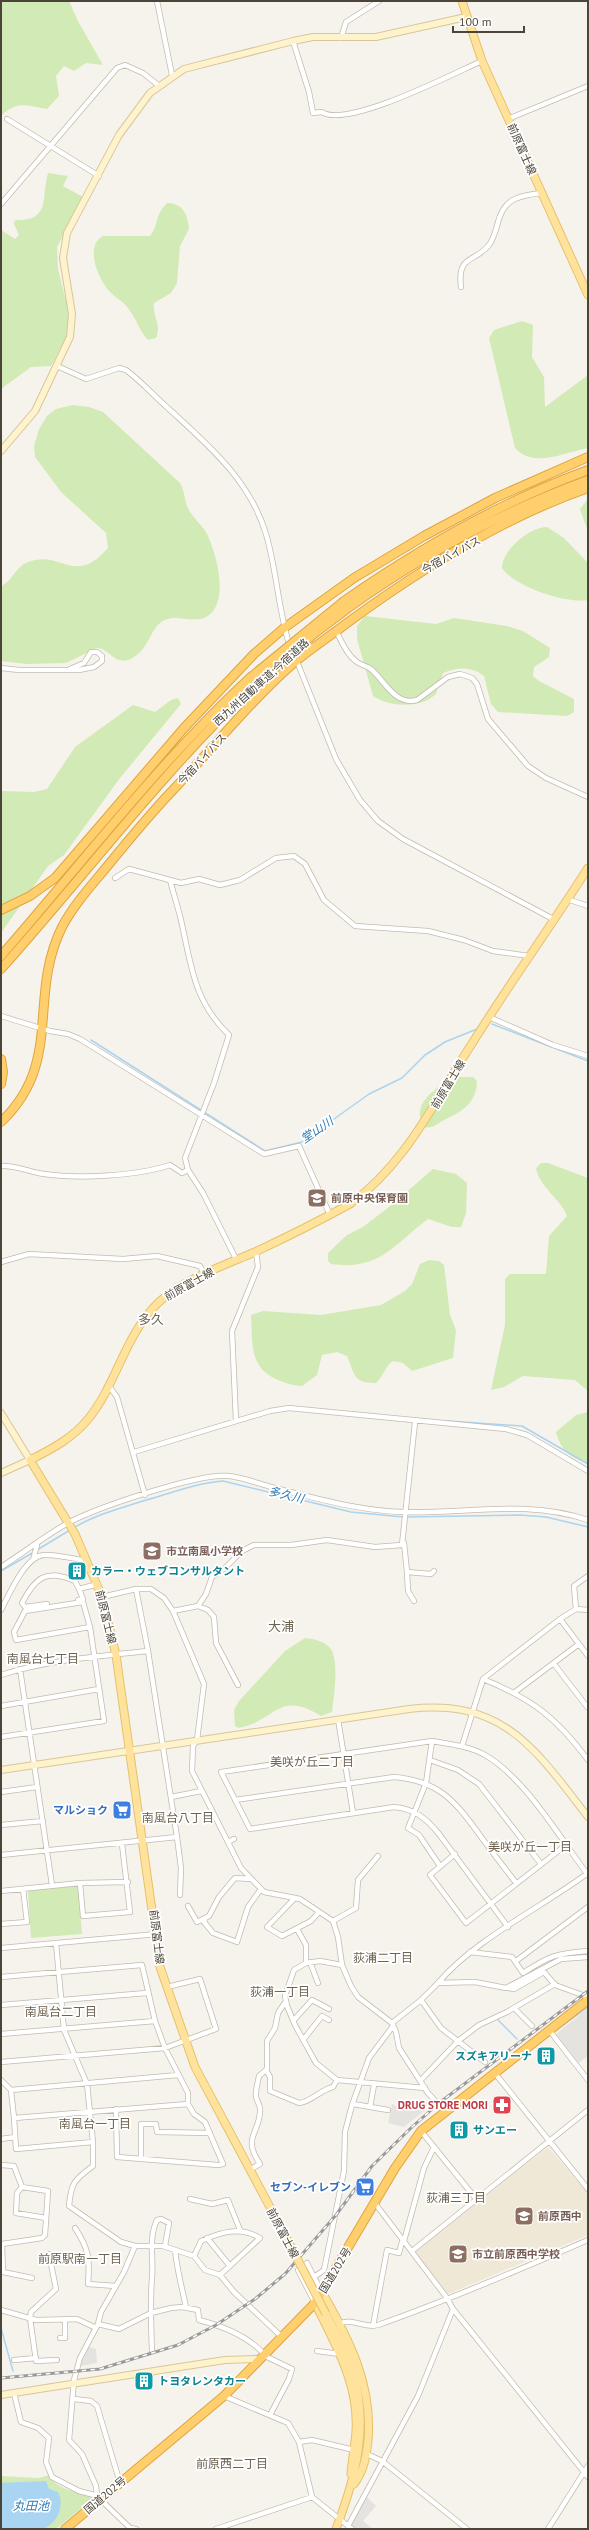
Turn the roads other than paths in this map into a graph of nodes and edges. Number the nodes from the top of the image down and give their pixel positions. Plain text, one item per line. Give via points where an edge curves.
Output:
1 (156, 1) edge
2 (379, 1) edge
3 (462, 1) edge
4 (466, 17) junction
5 (341, 38) junction
6 (293, 41) junction
7 (482, 61) junction
8 (172, 75) junction
9 (158, 85) junction
10 (588, 86) edge
11 (7, 119) dead end
12 (508, 119) junction
13 (50, 146) junction
14 (99, 176) junction
15 (541, 193) junction
16 (1, 204) edge
17 (461, 287) dead end
18 (588, 295) edge
19 (57, 366) junction
20 (1, 451) edge
21 (588, 457) edge
22 (588, 470) edge
23 (588, 480) edge
24 (588, 488) edge
25 (346, 605) junction
26 (284, 628) junction
27 (336, 631) junction
28 (297, 661) junction
29 (1, 668) edge
30 (70, 669) junction
31 (253, 680) junction
32 (588, 797) edge
33 (588, 868) edge
34 (115, 878) dead end
35 (170, 880) junction
36 (566, 899) junction
37 (588, 906) edge
38 (1, 910) edge
39 (553, 919) junction
40 (1, 956) edge
41 (529, 956) junction
42 (1, 969) edge
43 (1, 1016) edge
44 (489, 1017) junction
45 (42, 1028) junction
46 (588, 1056) edge
47 (1, 1059) edge
48 (1, 1084) edge
49 (201, 1115) junction
50 (1, 1122) edge
51 (1, 1166) edge
52 (188, 1170) junction
53 (330, 1215) junction
54 (256, 1251) junction
55 (236, 1259) junction
56 (1, 1262) edge
57 (205, 1275) junction
58 (109, 1386) junction
59 (1, 1413) edge
60 (236, 1421) junction
61 (415, 1422) junction
62 (134, 1452) junction
63 (30, 1460) junction
64 (588, 1471) edge
65 (1, 1473) edge
66 (145, 1495) junction
67 (405, 1513) junction
68 (588, 1520) edge
69 (68, 1523) junction
70 (404, 1543) junction
71 (36, 1547) junction
72 (33, 1560) junction
73 (89, 1562) junction
74 (1, 1567) edge
75 (407, 1572) junction
76 (434, 1572) dead end
77 (588, 1576) edge
78 (98, 1584) junction
79 (80, 1589) junction
80 (136, 1590) junction
81 (102, 1597) junction
82 (414, 1600) dead end
83 (198, 1606) junction
84 (576, 1609) junction
85 (1, 1610) edge
86 (588, 1610) edge
87 (172, 1611) junction
88 (560, 1619) junction
89 (90, 1628) junction
90 (579, 1644) junction
91 (148, 1651) junction
92 (116, 1655) junction
93 (588, 1656) edge
94 (94, 1657) junction
95 (554, 1664) junction
96 (20, 1669) junction
97 (1, 1675) edge
98 (482, 1679) junction
99 (238, 1685) dead end
100 (99, 1689) junction
101 (515, 1692) junction
102 (25, 1701) junction
103 (1, 1706) edge
104 (588, 1708) edge
105 (472, 1712) junction
106 (338, 1719) junction
107 (30, 1732) junction
108 (1, 1737) edge
109 (197, 1740) junction
110 (432, 1741) junction
111 (163, 1745) junction
112 (462, 1746) junction
113 (130, 1750) junction
114 (344, 1754) junction
115 (430, 1760) junction
116 (588, 1760) edge
117 (34, 1765) junction
118 (1, 1770) edge
119 (426, 1783) junction
120 (348, 1784) junction
121 (37, 1787) junction
122 (201, 1791) junction
123 (1, 1792) edge
124 (171, 1797) junction
125 (235, 1800) junction
126 (415, 1812) junction
127 (353, 1813) junction
128 (588, 1817) edge
129 (42, 1821) junction
130 (1, 1825) edge
131 (250, 1829) junction
132 (245, 1833) dead end
133 (177, 1837) junction
134 (234, 1838) dead end
135 (143, 1841) junction
136 (228, 1842) junction
137 (122, 1844) junction
138 (566, 1845) junction
139 (47, 1851) junction
140 (455, 1854) junction
141 (1, 1855) edge
142 (378, 1856) dead end
143 (541, 1864) junction
144 (440, 1866) junction
145 (588, 1873) edge
146 (251, 1878) junction
147 (128, 1882) junction
148 (80, 1883) junction
149 (516, 1883) junction
150 (52, 1885) junction
151 (23, 1888) junction
152 (261, 1889) junction
153 (1, 1891) edge
154 (180, 1894) dead end
155 (295, 1898) junction
156 (491, 1902) junction
157 (188, 1906) dead end
158 (588, 1907) edge
159 (320, 1912) junction
160 (205, 1918) junction
161 (332, 1921) junction
162 (1, 1924) edge
163 (508, 1927) junction
164 (297, 1928) junction
165 (157, 1934) junction
166 (56, 1942) junction
167 (1, 1948) edge
168 (588, 1951) edge
169 (470, 1952) junction
170 (588, 1957) edge
171 (516, 1961) junction
172 (308, 1962) junction
173 (342, 1965) junction
174 (59, 1972) junction
175 (1, 1977) edge
176 (318, 1983) dead end
177 (438, 1983) junction
178 (554, 1984) junction
179 (167, 1988) junction
180 (506, 1988) junction
181 (147, 1993) junction
182 (588, 1998) edge
183 (61, 2000) junction
184 (421, 2000) junction
185 (286, 2001) junction
186 (1, 2005) edge
187 (514, 2008) junction
188 (329, 2009) dead end
189 (329, 2020) dead end
190 (155, 2021) junction
191 (293, 2021) junction
192 (392, 2024) junction
193 (532, 2026) dead end
194 (64, 2030) junction
195 (549, 2030) junction
196 (1, 2034) edge
197 (185, 2040) junction
198 (303, 2040) junction
199 (458, 2041) junction
200 (165, 2048) junction
201 (74, 2056) junction
202 (1, 2062) edge
203 (485, 2062) dead end
204 (266, 2070) junction
205 (494, 2072) junction
206 (178, 2075) junction
207 (1, 2080) edge
208 (337, 2080) junction
209 (588, 2080) edge
210 (420, 2081) junction
211 (87, 2084) junction
212 (359, 2084) junction
213 (374, 2085) junction
214 (424, 2088) junction
215 (11, 2090) junction
216 (188, 2104) junction
217 (353, 2104) junction
218 (370, 2107) junction
219 (116, 2109) junction
220 (388, 2110) dead end
221 (588, 2110) edge
222 (445, 2111) junction
223 (89, 2112) junction
224 (14, 2118) junction
225 (421, 2131) junction
226 (210, 2133) junction
227 (15, 2137) junction
228 (1, 2139) edge
229 (550, 2141) junction
230 (93, 2142) junction
231 (434, 2147) junction
232 (141, 2159) junction
233 (1, 2165) edge
234 (251, 2169) junction
235 (22, 2188) junction
236 (588, 2189) edge
237 (190, 2198) dead end
238 (477, 2200) junction
239 (374, 2202) junction
240 (46, 2218) junction
241 (75, 2228) dead end
242 (240, 2230) junction
243 (207, 2238) junction
244 (588, 2240) edge
245 (404, 2241) junction
246 (152, 2245) junction
247 (135, 2246) junction
248 (165, 2246) junction
249 (175, 2250) junction
250 (412, 2251) junction
251 (49, 2254) dead end
252 (194, 2256) junction
253 (230, 2266) junction
254 (2, 2272) edge
255 (220, 2275) junction
256 (314, 2277) junction
257 (32, 2278) dead end
258 (116, 2286) junction
259 (322, 2292) junction
260 (447, 2298) junction
261 (315, 2303) junction
262 (186, 2307) junction
263 (453, 2309) junction
264 (1, 2310) edge
265 (151, 2313) junction
266 (30, 2318) junction
267 (65, 2321) junction
268 (340, 2324) junction
269 (97, 2326) junction
270 (374, 2326) junction
271 (282, 2337) junction
272 (60, 2338) dead end
273 (152, 2351) dead end
274 (317, 2352) dead end
275 (340, 2354) junction
276 (262, 2356) junction
277 (36, 2358) junction
278 (14, 2360) dead end
279 (57, 2360) dead end
280 (73, 2384) junction
281 (14, 2393) junction
282 (1, 2395) edge
283 (224, 2396) junction
284 (74, 2399) junction
285 (270, 2415) junction
286 (299, 2442) junction
287 (354, 2450) junction
288 (367, 2454) junction
289 (382, 2461) junction
290 (588, 2466) edge
291 (583, 2471) junction
292 (588, 2477) edge
293 (120, 2483) junction
294 (350, 2488) junction
295 (99, 2497) junction
296 (312, 2497) junction
297 (340, 2520) junction
298 (350, 2527) edge
299 (67, 2528) edge
300 (130, 2528) edge
301 (136, 2529) edge
302 (216, 2529) edge
303 (336, 2529) edge
304 (467, 2529) edge
305 (548, 2529) edge

1 - 8 street
2 - 5 street via 346,22
3 - 4 main road, 前原富士線
4 - 5 street via 376,37
4 - 7 main road, 前原富士線
5 - 6 street via 313,37
6 - 7 street via 313,113 322,112 327,115 356,114 377,108
6 - 8 street via 184,69
7 - 12 main road, 前原富士線
8 - 9 street
9 - 13 street via 143,73 125,64 117,68
9 - 14 street via 132,115
10 - 12 street
11 - 13 street
12 - 15 main road, 前原富士線
13 - 14 street
13 - 16 street
14 - 19 street via 67,233 63,248 72,322 70,336
15 - 17 street via 522,195 505,205 500,212 491,242 463,266
15 - 18 main road, 前原富士線
19 - 20 street via 35,411
19 - 26 street via 86,379 119,368 126,370 225,462 243,486 262,521 273,562
21 - 26 highway via 495,498 424,536 354,578
22 - 25 highway, 西九州自動車道;今宿道路 via 535,492 456,531 416,554
23 - 25 highway, 西九州自動車道;今宿道路 via 501,517
24 - 27 highway, 今宿バイパス via 523,516 438,562 406,581
25 - 31 highway, 西九州自動車道;今宿道路, bridge via 315,633
26 - 28 street
26 - 38 highway via 254,654 184,728 55,878 34,894
27 - 28 highway, 今宿バイパス
27 - 32 street via 345,649 356,662 370,668 389,691 402,698 417,700 441,681 455,675 464,674 472,678 477,684 488,718 528,766 546,778
28 - 39 street via 336,759 360,800 378,821 403,839
28 - 45 highway, 今宿バイパス via 267,689 144,821 78,902 51,953 44,985
29 - 30 street
30 - 30 street via 84,663 91,652 97,652 102,656 102,661 94,667
31 - 40 highway, 西九州自動車道;今宿道路 via 193,733 158,771
31 - 42 highway, 西九州自動車道;今宿道路 via 155,788
33 - 36 main road, 前原富士線
34 - 35 street via 129,869
35 - 41 street via 181,883 199,879 216,885 231,884 276,858 294,856 305,864 324,900 355,926 428,931 493,951
35 - 49 street via 192,975 202,1000 229,1034
36 - 37 street
36 - 39 main road, 前原富士線
39 - 41 main road, 前原富士線
41 - 44 main road, 前原富士線
43 - 45 street
44 - 46 street via 546,1042
44 - 53 main road, 前原富士線 via 434,1107 396,1162 368,1191
45 - 49 street via 80,1039
45 - 50 highway, 今宿バイパス via 39,1054 31,1081 19,1103
47 - 48 highway
49 - 52 street via 185,1158
49 - 53 street via 264,1154 299,1146
51 - 52 street via 60,1175 131,1173 170,1166 182,1172
52 - 55 street via 203,1193
53 - 54 main road, 前原富士線
54 - 55 main road, 前原富士線
54 - 60 street via 258,1267 232,1331
55 - 57 main road, 前原富士線
56 - 57 street via 29,1254 123,1259 157,1256 200,1266
57 - 58 main road, 前原富士線 via 175,1291 147,1313 132,1337
58 - 62 street via 117,1397
58 - 63 main road, 前原富士線 via 97,1407 73,1435
59 - 63 street
60 - 61 street via 289,1408
60 - 62 street
61 - 64 street via 506,1429 527,1435
61 - 67 street
62 - 66 street
63 - 65 street
63 - 69 main road, 前原富士線
66 - 67 street via 216,1475 247,1480 345,1505
66 - 69 street
67 - 68 street via 533,1508
67 - 70 street
69 - 71 street
69 - 73 main road, 前原富士線
70 - 75 street
70 - 83 street via 398,1546 375,1547 327,1540 291,1545 254,1545 242,1551 212,1577
71 - 72 street
71 - 74 street
72 - 73 street via 43,1555
72 - 85 street via 25,1566
73 - 78 main road, 前原富士線
75 - 76 street
75 - 82 street via 408,1591
77 - 84 street via 574,1586
78 - 79 street
78 - 81 main road, 前原富士線
79 - 79 street via 76,1581 70,1578 44,1576 35,1581 22,1603 25,1607 83,1599
80 - 81 street
80 - 87 street via 151,1589 158,1593
80 - 91 street
81 - 92 main road, 前原富士線
83 - 87 street
83 - 99 street via 208,1610 214,1617 216,1643
84 - 86 street
84 - 88 street
87 - 109 street via 204,1684
88 - 90 street
88 - 98 street
89 - 89 street via 16,1640 14,1632 25,1611 83,1602
89 - 94 street
90 - 93 street
90 - 95 street
91 - 92 street
91 - 111 street
92 - 94 street
92 - 113 main road, 前原富士線
94 - 96 street
94 - 100 street
95 - 101 street
95 - 104 street
96 - 97 street
96 - 102 street
98 - 101 street
98 - 105 street
100 - 102 street
100 - 107 street via 104,1721
101 - 116 street via 538,1706 570,1736
102 - 103 street
102 - 107 street
105 - 106 street via 429,1707
105 - 112 street
105 - 128 street via 498,1722 530,1745
106 - 109 street
106 - 114 street
107 - 108 street
107 - 117 street
109 - 111 street
109 - 122 street via 193,1746 192,1770
110 - 112 street
110 - 114 street
110 - 115 street
111 - 113 street
111 - 124 street
112 - 138 street via 484,1754 505,1768
113 - 117 street
113 - 135 main road, 前原富士線
114 - 120 street
114 - 125 street via 221,1772
115 - 119 street
115 - 143 street via 458,1770 479,1784
117 - 118 street
117 - 121 street
119 - 120 street via 413,1778 394,1776
119 - 126 street
119 - 149 street via 454,1801
120 - 125 street
120 - 127 street
121 - 123 street
121 - 129 street
122 - 124 street
122 - 136 street
124 - 133 street
125 - 131 street
126 - 127 street via 394,1807
126 - 140 street via 429,1821
126 - 144 street via 408,1828 419,1835
127 - 131 street
129 - 130 street
129 - 139 street
131 - 132 street
133 - 135 street
133 - 154 street via 181,1868
134 - 136 street
135 - 137 street
135 - 165 main road, 前原富士線
136 - 146 street via 241,1868
137 - 139 street
137 - 147 street
138 - 143 street
138 - 145 street
139 - 141 street
139 - 150 street
140 - 144 street
140 - 156 street
142 - 161 street via 358,1880 356,1908
143 - 149 street
144 - 156 street via 430,1875 466,1923
145 - 163 street
146 - 152 street
146 - 160 street via 235,1878
147 - 148 street
147 - 148 street via 130,1912 83,1916
148 - 150 street
149 - 156 street
150 - 151 street
151 - 153 street
151 - 162 street via 27,1922
152 - 155 street via 271,1894
152 - 160 street via 248,1907 237,1942 213,1933 204,1922
155 - 159 street
155 - 164 street via 267,1927 282,1936
156 - 163 street
157 - 160 street via 197,1922
158 - 171 street
159 - 161 street
159 - 164 street via 311,1921
161 - 173 street via 338,1938
163 - 169 street
164 - 172 street via 306,1945
165 - 166 street
165 - 179 main road, 前原富士線 via 160,1967
166 - 167 street
166 - 174 street
168 - 171 street via 561,1952 546,1958 523,1973
169 - 171 street via 512,1957
169 - 177 street
170 - 180 street via 561,1959
172 - 173 street via 320,1961
172 - 176 street
172 - 185 street via 294,1970 285,1996
173 - 192 street via 358,1997
174 - 175 street
174 - 181 street via 142,1965
174 - 183 street
177 - 180 street via 475,1982
177 - 184 street
178 - 180 street via 544,1972 514,1989
178 - 182 street
178 - 187 street
179 - 197 main road, 前原富士線
179 - 197 street via 200,1979 216,2029
181 - 183 street
181 - 190 street
182 - 195 highway, 国道202号
183 - 186 street
183 - 194 street
184 - 192 street
184 - 199 street via 441,2028
185 - 191 street
185 - 204 street via 278,2013 275,2028 266,2041
187 - 193 street
187 - 199 street via 478,2025
188 - 191 street via 312,2000
189 - 198 street via 322,2016
190 - 194 street
190 - 200 street
191 - 198 street
192 - 210 street via 399,2048
192 - 212 street via 369,2058
194 - 196 street
194 - 201 street
195 - 205 highway, 国道202号
195 - 209 street
197 - 200 street
197 - 234 main road, 前原富士線 via 195,2067 228,2132
198 - 208 street via 316,2063
199 - 203 street
199 - 210 street
200 - 201 street
200 - 206 street
201 - 202 street
201 - 211 street
204 - 208 street via 270,2076 270,2091 299,2103 333,2087
204 - 234 street via 259,2076 256,2098 260,2107 259,2120 252,2134 255,2156 260,2164
205 - 222 highway, 国道202号
205 - 229 street
206 - 211 street
206 - 216 street via 188,2093
207 - 215 street
208 - 212 street
210 - 214 street
211 - 215 street
211 - 223 street
212 - 213 street
212 - 217 street
213 - 214 street
213 - 218 street
214 - 222 street
215 - 224 street
216 - 219 street
216 - 226 street via 194,2114 205,2122
217 - 218 street
217 - 256 street via 345,2132 344,2171 331,2241 324,2270
218 - 220 street
219 - 223 street
219 - 232 street via 117,2157
221 - 229 street
222 - 225 highway, 国道202号
223 - 224 street
223 - 230 street
224 - 227 street
225 - 231 street
225 - 239 highway, 国道202号
226 - 232 street via 157,2132 156,2124 141,2124
226 - 232 street via 223,2164
227 - 228 street
227 - 230 street via 16,2149
229 - 236 street
229 - 238 street
230 - 247 street via 92,2166 70,2186 69,2206 121,2242
231 - 238 street
231 - 245 street via 424,2168
233 - 235 street via 14,2166
234 - 294 main road, 前原富士線, bridge via 352,2368 360,2406 360,2446
235 - 240 street via 48,2191
235 - 240 street via 17,2193 16,2213
237 - 242 street via 212,2204 228,2200
238 - 250 street
239 - 245 street
239 - 259 highway, 国道202号
240 - 254 street via 45,2235 42,2238 2,2244
241 - 258 street via 86,2246 90,2264 88,2284
242 - 243 street via 226,2231
242 - 253 street via 260,2238
243 - 252 street via 197,2247
243 - 253 street
244 - 260 street
245 - 250 street
245 - 270 street via 399,2253 387,2250
246 - 247 street
246 - 248 street
246 - 248 street via 154,2226 161,2219 169,2222 170,2226
246 - 265 street
247 - 258 street
248 - 249 street
249 - 252 street
249 - 262 street via 177,2273
250 - 260 street
251 - 266 street via 56,2289 31,2312
252 - 255 street via 205,2270
253 - 255 street
254 - 257 street
255 - 271 street via 234,2292
256 - 259 street
256 - 261 street via 307,2263 298,2270
258 - 269 street via 101,2312
259 - 261 highway, 国道202号
259 - 268 main road
260 - 263 street
260 - 270 street
261 - 271 highway, 国道202号
261 - 275 main road
262 - 265 street
262 - 276 street via 198,2310 199,2320 255,2344
263 - 289 street via 418,2396
263 - 291 street
264 - 266 street
265 - 269 street via 119,2329
265 - 273 street
266 - 267 street
266 - 277 street
267 - 269 street via 82,2320
267 - 272 street via 65,2338
268 - 270 street via 344,2321
268 - 288 main road via 358,2361 365,2388 368,2414
269 - 280 street via 80,2358
271 - 276 highway, 国道202号
274 - 275 street
275 - 287 main road via 354,2402
276 - 280 street
276 - 283 highway, 国道202号
276 - 285 street via 292,2369
277 - 278 street
277 - 279 street via 36,2361
280 - 281 street
280 - 284 street
281 - 282 street
281 - 295 street via 21,2422 38,2428 49,2438 46,2462 52,2477 79,2491
283 - 285 street
283 - 293 highway, 国道202号
284 - 293 street via 91,2401 97,2406
284 - 295 street via 69,2440 82,2454
285 - 286 street via 288,2423
286 - 287 street via 312,2440
286 - 296 street
287 - 294 main road
288 - 289 street
288 - 294 main road via 363,2470
289 - 298 street
289 - 304 street
290 - 291 street
291 - 292 street
291 - 305 street
293 - 295 highway, 国道202号
294 - 297 main road, 前原富士線
295 - 299 highway, 国道202号
295 - 300 street
296 - 297 street
296 - 302 street
297 - 298 street
297 - 303 main road, 前原富士線
300 - 301 street

